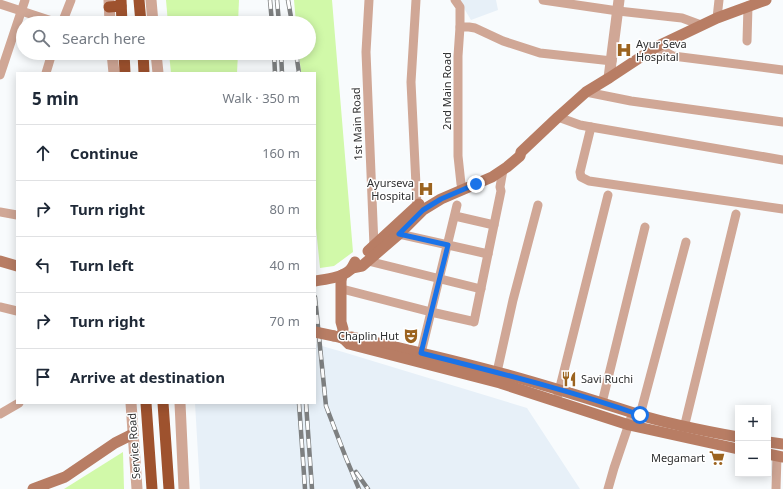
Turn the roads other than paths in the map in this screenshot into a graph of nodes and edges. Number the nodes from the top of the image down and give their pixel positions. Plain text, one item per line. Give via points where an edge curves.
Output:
1 (25, 0) edge
2 (71, 0) edge
3 (139, 0) edge
4 (151, 0) edge
5 (370, 0) edge
6 (416, 0) edge
7 (455, 0) edge
8 (543, 0) edge
9 (719, 0) edge
10 (765, 0) edge
11 (121, 3) edge
12 (0, 4) edge
13 (109, 4) edge
14 (619, 5) edge
15 (748, 6) junction
16 (21, 11) junction
17 (19, 16) edge
18 (36, 16) edge
19 (65, 16) edge
20 (110, 16) edge
21 (122, 16) edge
22 (141, 16) edge
23 (152, 16) edge
24 (717, 18) junction
25 (701, 25) junction
26 (16, 26) edge
27 (460, 27) junction
28 (747, 41) dead end
29 (656, 47) junction
30 (50, 60) edge
31 (113, 60) edge
32 (125, 60) edge
33 (143, 60) edge
34 (157, 60) edge
35 (612, 61) junction
36 (783, 70) edge
37 (46, 72) edge
38 (114, 72) edge
39 (126, 72) edge
40 (144, 72) edge
41 (158, 72) edge
42 (0, 75) edge
43 (609, 78) junction
44 (586, 92) junction
45 (558, 117) junction
46 (783, 122) edge
47 (591, 127) junction
48 (521, 152) junction
49 (783, 160) edge
50 (503, 170) junction
51 (461, 184) junction
52 (608, 195) dead end
53 (457, 205) dead end
54 (417, 206) junction
55 (538, 206) dead end
56 (783, 209) edge
57 (0, 212) edge
58 (736, 214) dead end
59 (16, 215) edge
60 (455, 216) junction
61 (494, 225) junction
62 (645, 227) dead end
63 (399, 234) junction
64 (686, 242) dead end
65 (448, 245) junction
66 (374, 246) junction
67 (488, 254) junction
68 (0, 261) edge
69 (368, 261) junction
70 (16, 266) edge
71 (347, 272) junction
72 (440, 278) junction
73 (316, 281) edge
74 (481, 289) junction
75 (346, 290) junction
76 (0, 307) edge
77 (16, 311) edge
78 (431, 312) junction
79 (316, 332) edge
80 (340, 334) junction
81 (421, 353) junction
82 (497, 372) junction
83 (559, 390) junction
84 (556, 401) junction
85 (602, 402) junction
86 (17, 404) edge
87 (131, 404) edge
88 (146, 404) edge
89 (163, 404) edge
90 (180, 404) edge
91 (0, 406) edge
92 (9, 409) junction
93 (0, 414) edge
94 (637, 414) junction
95 (629, 424) junction
96 (683, 432) junction
97 (133, 434) junction
98 (735, 437) edge
99 (771, 442) edge
100 (782, 442) edge
101 (735, 448) edge
102 (776, 455) edge
103 (33, 489) edge
104 (137, 489) edge
105 (152, 489) edge
106 (169, 489) edge
107 (184, 489) edge
108 (609, 489) edge
109 (776, 489) edge

1 - 16 street
2 - 19 street
3 - 22 highway
4 - 23 street
5 - 66 street, 1st Main Road via 366,52
6 - 54 street via 411,82
7 - 27 street, 2nd Main Road via 460,7
8 - 14 street
9 - 24 street
10 - 15 main road
11 - 13 highway
11 - 21 highway
12 - 16 street
13 - 20 street
14 - 25 street via 682,18
14 - 35 street
15 - 24 main road
15 - 28 street
16 - 17 street
16 - 18 street
24 - 25 main road
25 - 29 main road
26 - 42 street
27 - 35 street via 476,28 503,41 540,53
27 - 51 street, 2nd Main Road via 458,156
29 - 36 street via 673,56
29 - 43 main road
30 - 37 street
31 - 38 street
32 - 39 highway
33 - 40 highway
34 - 41 street
35 - 43 street
43 - 44 main road
44 - 45 main road
44 - 46 street via 631,101
45 - 47 street
45 - 48 main road
47 - 49 street
47 - 56 street via 580,172 580,177 589,181
48 - 50 main road via 520,156
48 - 51 main road via 514,152 490,170
50 - 61 street
50 - 63 main road via 423,210
51 - 54 main road
52 - 83 street
53 - 60 street
54 - 66 main road
55 - 82 street
57 - 59 street
58 - 96 street
60 - 61 street
60 - 65 street
61 - 67 street
62 - 85 street
63 - 65 street
63 - 69 main road
64 - 94 street
65 - 67 street
65 - 72 street
66 - 71 main road
67 - 74 street
68 - 70 main road
69 - 71 main road
69 - 72 street
71 - 73 main road
71 - 75 main road
71 - 80 main road via 341,281
72 - 74 street
72 - 78 street
74 - 78 street via 473,321
75 - 78 street
75 - 80 main road via 346,322
76 - 77 street
78 - 81 street
79 - 80 main road, bridge
80 - 81 main road
80 - 84 main road via 349,344 500,383
81 - 82 main road
82 - 83 main road
83 - 84 street
83 - 85 main road
84 - 95 main road
85 - 94 main road
86 - 92 street
87 - 97 street, Service Road
88 - 105 highway
89 - 106 highway
90 - 107 street
91 - 92 street
92 - 93 street
94 - 95 street
94 - 96 main road
95 - 96 main road
95 - 108 street
96 - 98 main road
96 - 101 main road
97 - 103 main road via 115,443 65,477
97 - 104 street, Service Road
99 - 100 main road
100 - 102 street
102 - 109 street

